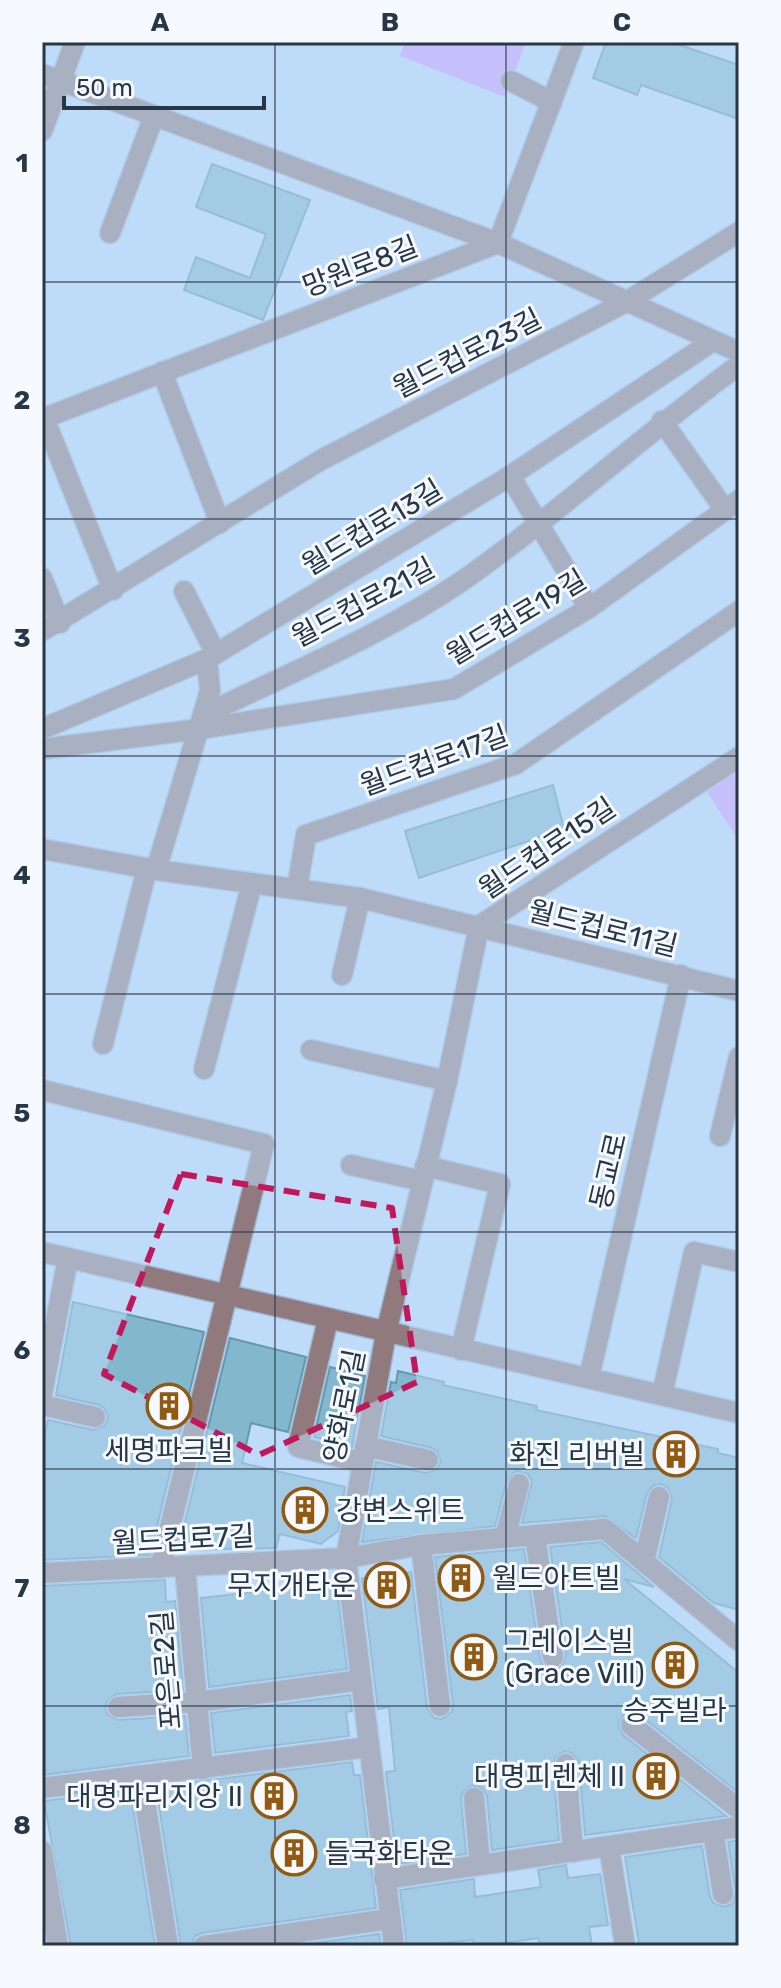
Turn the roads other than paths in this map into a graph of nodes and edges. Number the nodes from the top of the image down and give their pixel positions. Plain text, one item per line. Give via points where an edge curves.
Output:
1 (75, 42) edge
2 (574, 42) edge
3 (51, 78) edge
4 (511, 81) dead end
5 (552, 102) junction
6 (154, 116) junction
7 (42, 131) edge
8 (739, 232) edge
9 (110, 233) dead end
10 (498, 243) junction
11 (626, 302) junction
12 (713, 341) junction
13 (739, 352) edge
14 (739, 365) edge
15 (162, 372) junction
16 (43, 418) edge
17 (662, 421) junction
18 (510, 476) junction
19 (732, 505) edge
20 (220, 523) junction
21 (539, 523) junction
22 (42, 578) edge
23 (113, 590) junction
24 (184, 591) dead end
25 (589, 608) junction
26 (739, 611) edge
27 (51, 627) edge
28 (211, 657) junction
29 (202, 722) junction
30 (42, 729) edge
31 (42, 749) edge
32 (739, 757) edge
33 (44, 855) edge
34 (152, 869) junction
35 (252, 883) junction
36 (297, 889) junction
37 (360, 898) junction
38 (479, 926) junction
39 (342, 975) dead end
40 (681, 975) junction
41 (739, 991) edge
42 (103, 1044) dead end
43 (311, 1050) dead end
44 (739, 1057) edge
45 (204, 1069) dead end
46 (447, 1081) junction
47 (42, 1090) edge
48 (720, 1136) dead end
49 (351, 1165) dead end
50 (424, 1174) junction
51 (42, 1252) edge
52 (68, 1258) junction
53 (739, 1262) edge
54 (228, 1296) junction
55 (328, 1319) junction
56 (386, 1333) junction
57 (461, 1350) junction
58 (589, 1378) junction
59 (42, 1394) edge
60 (662, 1395) junction
61 (42, 1405) edge
62 (739, 1413) edge
63 (95, 1417) dead end
64 (363, 1454) junction
65 (428, 1460) dead end
66 (519, 1484) dead end
67 (659, 1497) dead end
68 (535, 1536) junction
69 (505, 1538) junction
70 (421, 1545) junction
71 (346, 1558) junction
72 (644, 1562) junction
73 (185, 1567) junction
74 (160, 1568) junction
75 (42, 1573) edge
76 (739, 1641) edge
77 (553, 1657) dead end
78 (361, 1680) junction
79 (197, 1702) junction
80 (440, 1706) dead end
81 (118, 1707) dead end
82 (631, 1725) dead end
83 (369, 1747) junction
84 (566, 1764) dead end
85 (203, 1769) junction
86 (141, 1777) junction
87 (42, 1788) edge
88 (474, 1798) dead end
89 (739, 1809) edge
90 (739, 1827) edge
91 (713, 1831) junction
92 (609, 1847) junction
93 (42, 1851) edge
94 (573, 1852) junction
95 (480, 1865) junction
96 (384, 1879) junction
97 (723, 1894) dead end
98 (389, 1919) junction
99 (58, 1946) edge
100 (168, 1946) edge
101 (204, 1946) edge
102 (394, 1946) edge
103 (625, 1946) edge

1 - 3 street
2 - 5 street
3 - 6 street
3 - 7 street
4 - 5 street
5 - 10 street
6 - 9 street
6 - 10 street
8 - 11 street, 월드컵로23길
10 - 11 street
10 - 15 street, 망원로8길
11 - 12 street
11 - 20 street, 월드컵로23길 via 321,460
12 - 13 street
12 - 18 street, 월드컵로13길
14 - 17 street, 월드컵로21길
15 - 16 street, 망원로8길
15 - 20 street
16 - 23 street
17 - 19 street
17 - 21 street, 월드컵로21길
18 - 21 street
18 - 28 street, 월드컵로13길
19 - 25 street, 월드컵로19길
20 - 23 street, 월드컵로23길
21 - 25 street
21 - 29 street, 월드컵로21길 via 411,612
22 - 27 street, 월드컵로23길
23 - 27 street, 월드컵로23길
24 - 28 street
25 - 29 street, 월드컵로19길 via 454,689
26 - 36 street, 월드컵로17길 via 516,764 306,835
28 - 29 street
28 - 30 street, 월드컵로13길
29 - 31 street, 월드컵로19길
29 - 34 street
32 - 38 street, 월드컵로15길
33 - 34 street, 월드컵로11길
34 - 35 street, 월드컵로11길
34 - 42 street
35 - 36 street, 월드컵로11길
35 - 45 street
36 - 37 street, 월드컵로11길
37 - 38 street, 월드컵로11길
37 - 39 street
38 - 40 street, 월드컵로11길
38 - 46 street, 월드컵로15길
40 - 41 street, 월드컵로11길
40 - 58 street, 동교로
43 - 46 street
44 - 48 street
46 - 50 street, 월드컵로15길
47 - 54 street via 264,1144
49 - 50 street
50 - 56 street, 월드컵로15길
50 - 57 street via 500,1184
51 - 52 street
52 - 54 street
52 - 59 street
53 - 60 street via 694,1252
54 - 55 street
54 - 74 street
55 - 56 street
55 - 64 street via 298,1447
56 - 57 street
56 - 64 street, 양화로1길
57 - 58 street
58 - 60 street
60 - 62 street
61 - 63 street
64 - 65 street
64 - 71 street, 양화로1길
66 - 69 street
67 - 72 street
68 - 69 street, 월드컵로7길
68 - 72 street, 월드컵로7길 via 605,1529
68 - 77 street
69 - 70 street, 월드컵로7길
70 - 71 street, 월드컵로7길
70 - 80 street
71 - 73 street, 월드컵로7길
71 - 78 street, 양화로1길
72 - 76 street, 월드컵로7길
73 - 74 street, 월드컵로7길
73 - 79 street, 포은로2길
74 - 75 street, 월드컵로7길
78 - 79 street
78 - 83 street, 양화로1길
79 - 81 street
79 - 85 street, 포은로2길
82 - 89 street
83 - 85 street
83 - 96 street, 양화로1길
84 - 94 street
85 - 86 street
86 - 87 street
86 - 100 street
88 - 95 street
90 - 91 street
91 - 92 street
91 - 97 street
92 - 94 street
92 - 103 street
93 - 99 street
94 - 95 street
95 - 96 street
96 - 98 street, 양화로1길
98 - 101 street
98 - 102 street, 양화로1길

